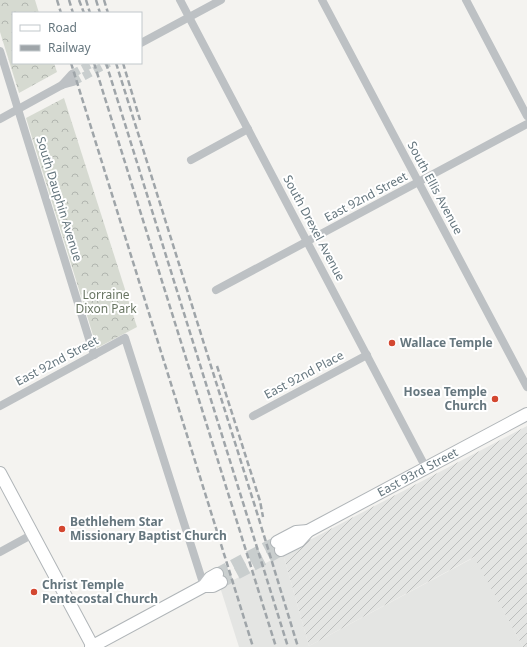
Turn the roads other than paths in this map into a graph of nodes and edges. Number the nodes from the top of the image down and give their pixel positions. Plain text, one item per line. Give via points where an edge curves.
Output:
1 (180, 0) edge
2 (221, 0) edge
3 (322, 0) edge
4 (466, 0) edge
5 (189, 17) junction
6 (142, 41) edge
7 (0, 51) edge
8 (73, 78) tunnel mouth
9 (18, 109) junction
10 (527, 116) edge
11 (0, 119) edge
12 (527, 124) edge
13 (248, 130) junction
14 (191, 160) dead end
15 (418, 182) junction
16 (307, 241) junction
17 (216, 290) dead end
18 (94, 355) junction
19 (367, 355) junction
20 (527, 387) edge
21 (0, 406) edge
22 (527, 414) edge
23 (253, 416) dead end
24 (426, 468) junction
25 (0, 473) edge
26 (33, 534) junction
27 (279, 546) tunnel mouth
28 (0, 552) edge
29 (219, 578) tunnel mouth
30 (204, 586) junction
31 (92, 647) edge

1 - 5 street, South Drexel Avenue
2 - 5 street
3 - 15 street, South Ellis Avenue
4 - 10 street
5 - 6 street
5 - 13 street, South Drexel Avenue
7 - 9 street, South Dauphin Avenue
8 - 9 street
9 - 11 street
9 - 18 street, South Dauphin Avenue
12 - 15 street, East 92nd Street
13 - 14 street
13 - 16 street, South Drexel Avenue
15 - 16 street, East 92nd Street
15 - 20 street, South Ellis Avenue
16 - 17 street, East 92nd Street
16 - 19 street, South Drexel Avenue
18 - 21 street, East 92nd Street
18 - 30 street, East 92nd Street via 125,338
19 - 23 street, East 92nd Place
19 - 24 street, South Drexel Avenue
22 - 24 street, East 93rd Street
24 - 27 street, East 93rd Street via 308,531 296,532
25 - 26 street
26 - 28 street
26 - 31 street
29 - 30 street via 210,578
30 - 31 street

